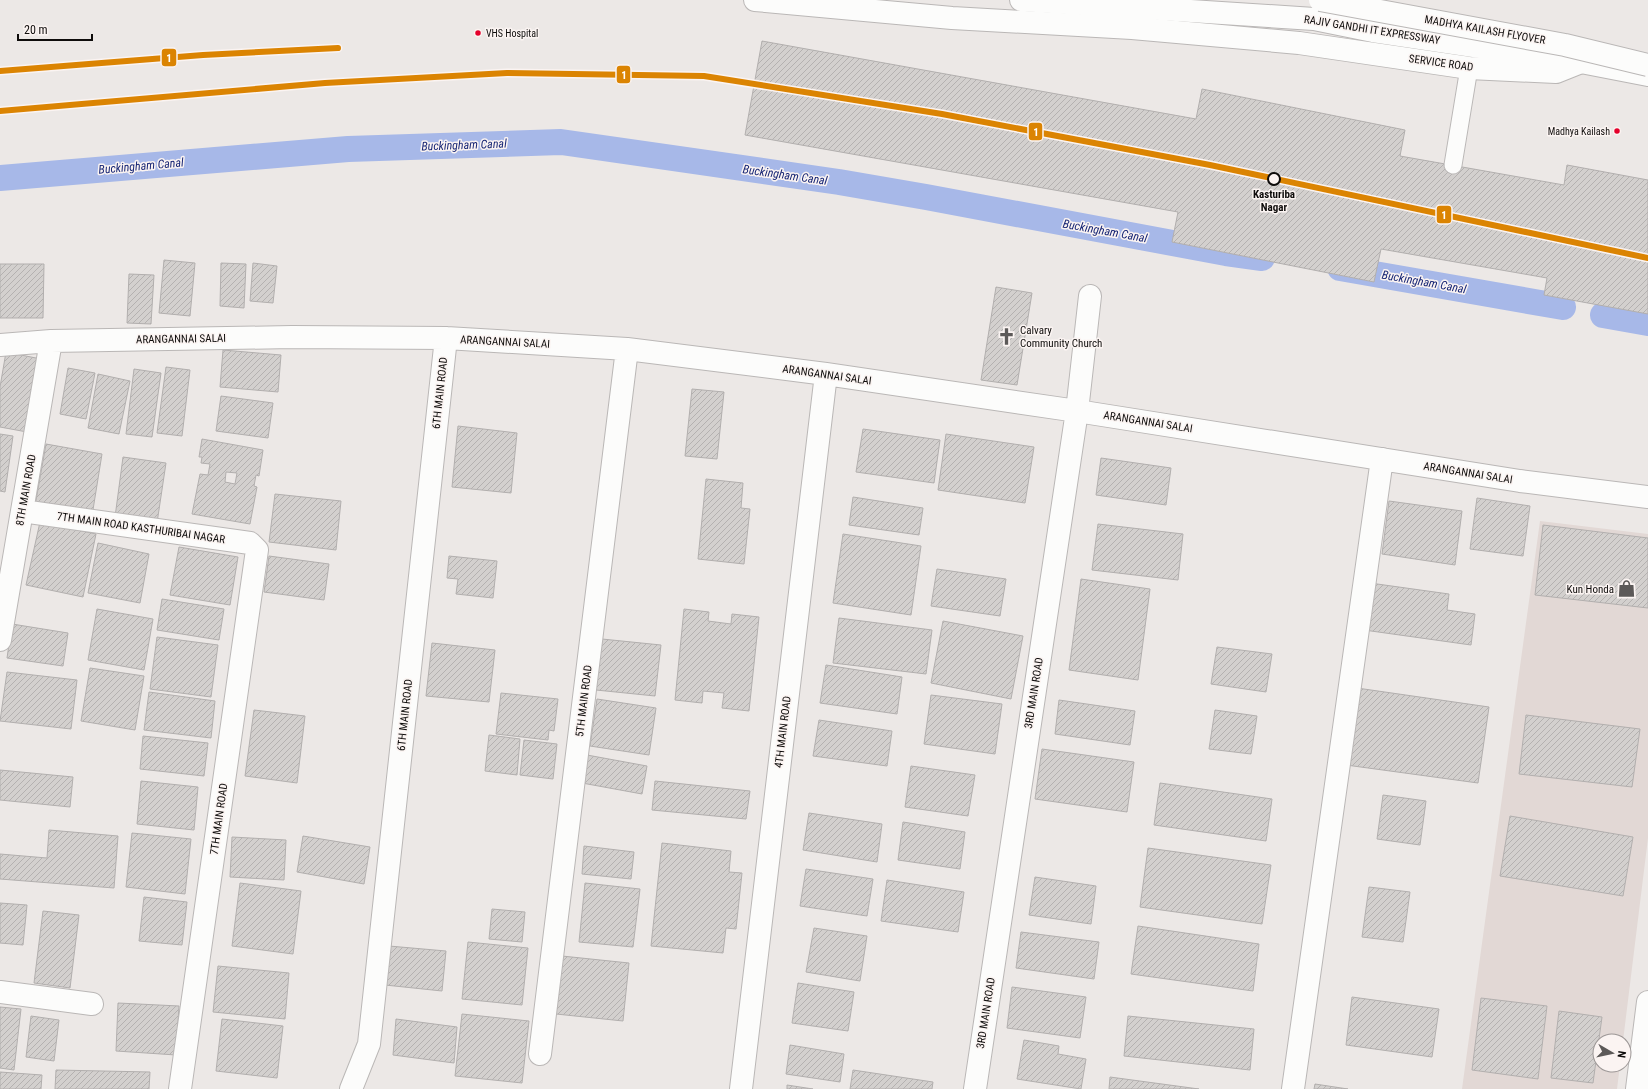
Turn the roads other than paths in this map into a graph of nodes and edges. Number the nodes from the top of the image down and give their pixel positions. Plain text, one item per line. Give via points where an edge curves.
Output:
1 (755, 0) edge
2 (1021, 0) edge
3 (1319, 6) edge
4 (1300, 43) junction
5 (1581, 62) junction
6 (1648, 64) edge
7 (1469, 68) junction
8 (1648, 75) edge
9 (1453, 165) dead end
10 (1090, 296) dead end
11 (446, 338) junction
12 (51, 341) junction
13 (0, 345) edge
14 (628, 349) junction
15 (826, 374) junction
16 (1077, 411) junction
17 (1382, 459) junction
18 (1648, 497) edge
19 (22, 511) junction
20 (256, 550) joint
21 (0, 640) edge
22 (0, 992) edge
23 (1648, 1002) edge
24 (92, 1004) dead end
25 (540, 1054) dead end
26 (180, 1089) edge
27 (352, 1089) edge
28 (741, 1089) edge
29 (975, 1089) edge
30 (1293, 1089) edge
31 (1637, 1089) edge

1 - 4 street, SERVICE ROAD via 952,18 1132,28
2 - 3 street, RAJIV GANDHI IT EXPRESSWAY
3 - 4 street
3 - 5 street, RAJIV GANDHI IT EXPRESSWAY via 1373,31
3 - 6 street, MADHYA KAILASH FLYOVER, bridge via 1565,45
4 - 7 street, SERVICE ROAD
5 - 7 street, SERVICE ROAD via 1556,72
5 - 8 street, RAJIV GANDHI IT EXPRESSWAY
7 - 9 street
10 - 16 street, 3RD MAIN ROAD
11 - 12 street, ARANGANNAI SALAI via 292,337
11 - 14 street, ARANGANNAI SALAI
11 - 27 street, 6TH MAIN ROAD via 369,1044
12 - 13 street, ARANGANNAI SALAI
12 - 19 street, 8TH MAIN ROAD
14 - 15 street, ARANGANNAI SALAI
14 - 25 street, 5TH MAIN ROAD
15 - 16 street, ARANGANNAI SALAI
15 - 28 street, 4TH MAIN ROAD
16 - 17 street, ARANGANNAI SALAI
16 - 29 street, 3RD MAIN ROAD
17 - 18 street, ARANGANNAI SALAI via 1520,481
17 - 30 street
19 - 20 street, 7TH MAIN ROAD KASTHURIBAI NAGAR via 250,543
19 - 21 street, 8TH MAIN ROAD
20 - 26 street, 7TH MAIN ROAD
22 - 24 street
23 - 31 street

